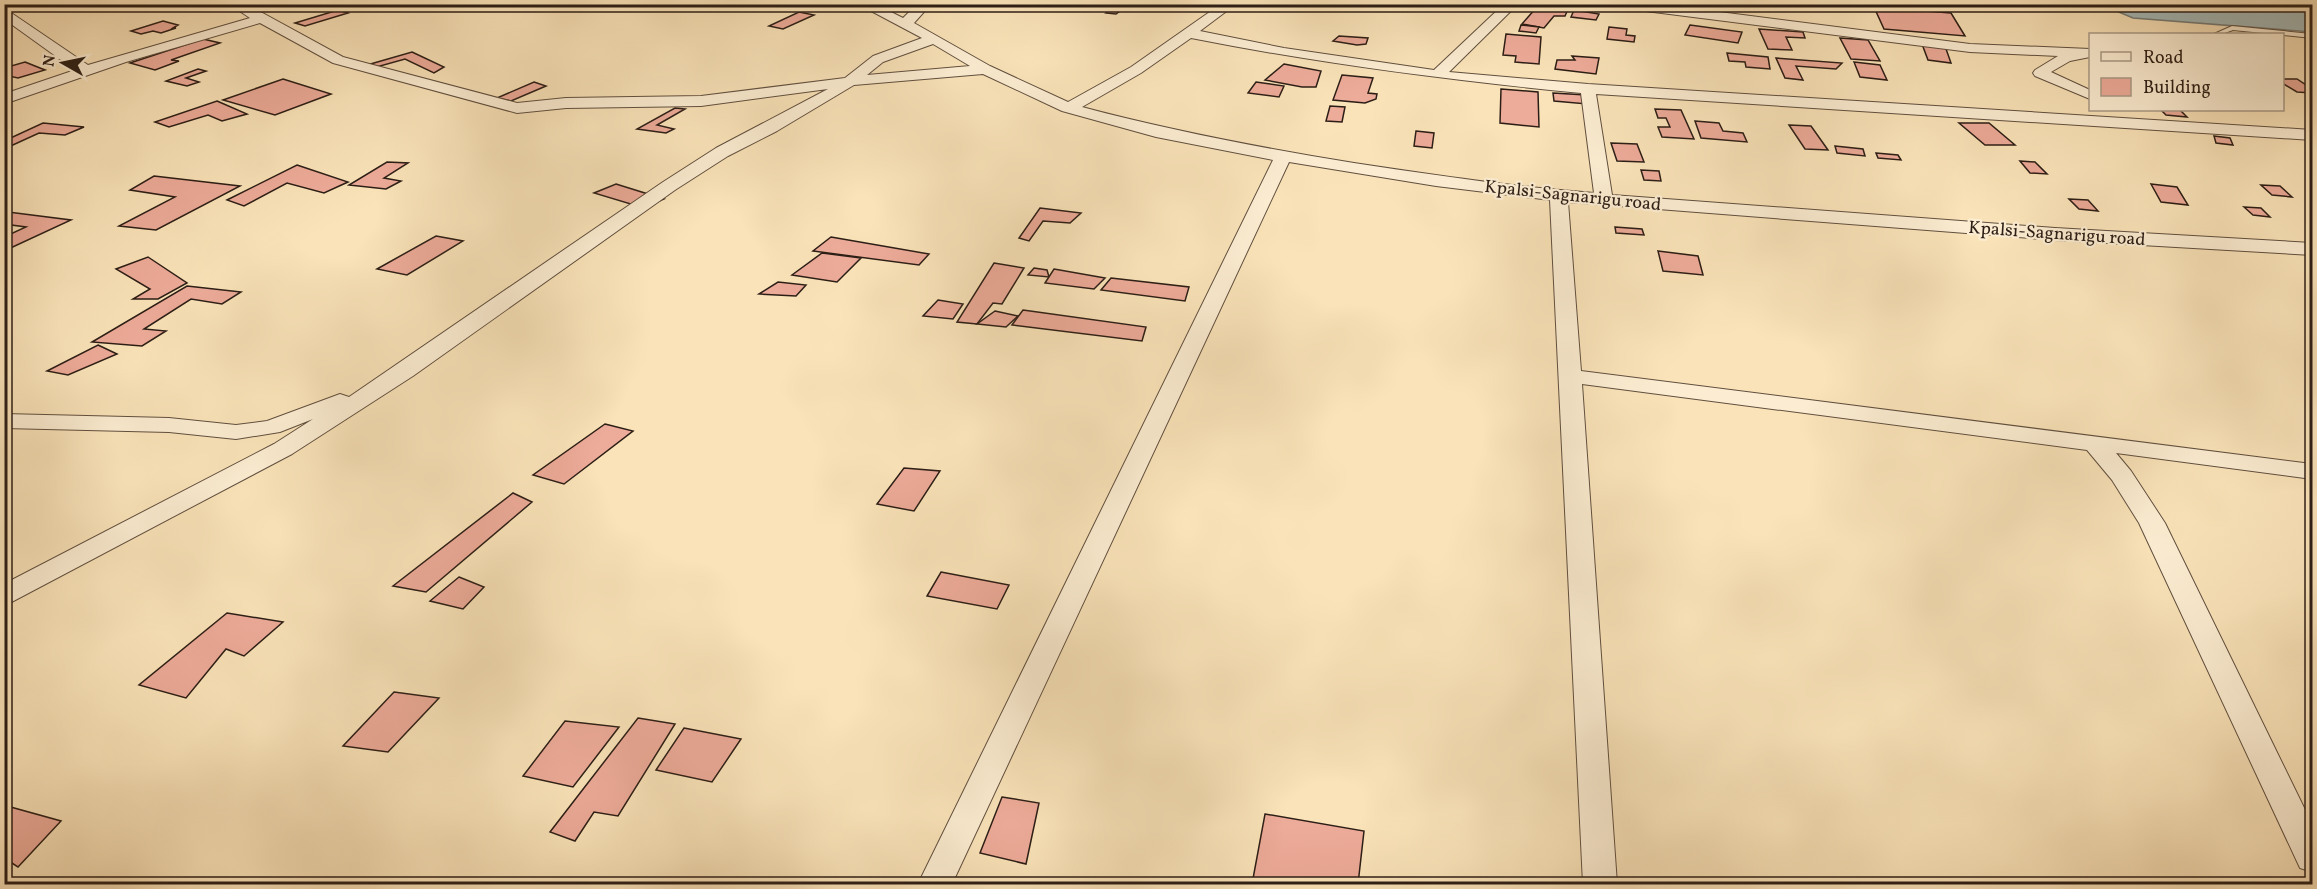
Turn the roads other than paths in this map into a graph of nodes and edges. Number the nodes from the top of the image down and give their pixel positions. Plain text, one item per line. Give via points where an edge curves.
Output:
1 (235, 4) edge
2 (864, 4) edge
3 (925, 4) edge
4 (1230, 4) edge
5 (1512, 4) edge
6 (1622, 4) edge
7 (4, 12) edge
8 (260, 20) junction
9 (905, 24) junction
10 (1188, 33) junction
11 (2220, 33) edge
12 (2283, 33) edge
13 (2284, 33) edge
14 (2313, 36) edge
15 (935, 39) junction
16 (1970, 48) junction
17 (2089, 54) edge
18 (2089, 54) edge
19 (985, 69) junction
20 (2030, 69) junction
21 (86, 71) junction
22 (1437, 75) junction
23 (852, 81) junction
24 (1588, 89) junction
25 (2089, 94) edge
26 (4, 99) edge
27 (1068, 108) junction
28 (2123, 111) edge
29 (2154, 125) junction
30 (2313, 135) edge
31 (1283, 157) junction
32 (1559, 195) junction
33 (1604, 200) junction
34 (2313, 249) edge
35 (1569, 376) junction
36 (387, 383) junction
37 (4, 421) edge
38 (2094, 442) junction
39 (2313, 471) edge
40 (4, 596) edge
41 (2313, 858) edge
42 (935, 885) edge
43 (1600, 885) edge

1 - 8 street
2 - 9 street, Kpalsi-Sagnarigu road
3 - 9 street
4 - 10 street
5 - 22 street
6 - 16 street
7 - 21 street
8 - 21 street
8 - 23 street via 338,60 511,108 701,101
9 - 15 street, Kpalsi-Sagnarigu road
10 - 22 street
10 - 27 street via 1103,91
11 - 12 lane via 2232,28
13 - 14 lane
15 - 19 street, Kpalsi-Sagnarigu road
15 - 23 street via 886,55
16 - 17 street
16 - 20 street
18 - 20 street
19 - 23 street
19 - 27 street, Kpalsi-Sagnarigu road
20 - 25 street
21 - 26 street
22 - 24 street
23 - 36 street via 722,152 669,186
24 - 29 street
24 - 33 street
27 - 31 street, Kpalsi-Sagnarigu road via 1156,132
28 - 29 street
29 - 30 street
31 - 32 street, Kpalsi-Sagnarigu road
31 - 42 street
32 - 33 street, Kpalsi-Sagnarigu road
32 - 35 street
33 - 34 street, Kpalsi-Sagnarigu road
35 - 38 street
35 - 43 street
36 - 37 street via 272,427 236,432 169,425
36 - 40 street via 283,449
38 - 39 street
38 - 41 street via 2152,523

